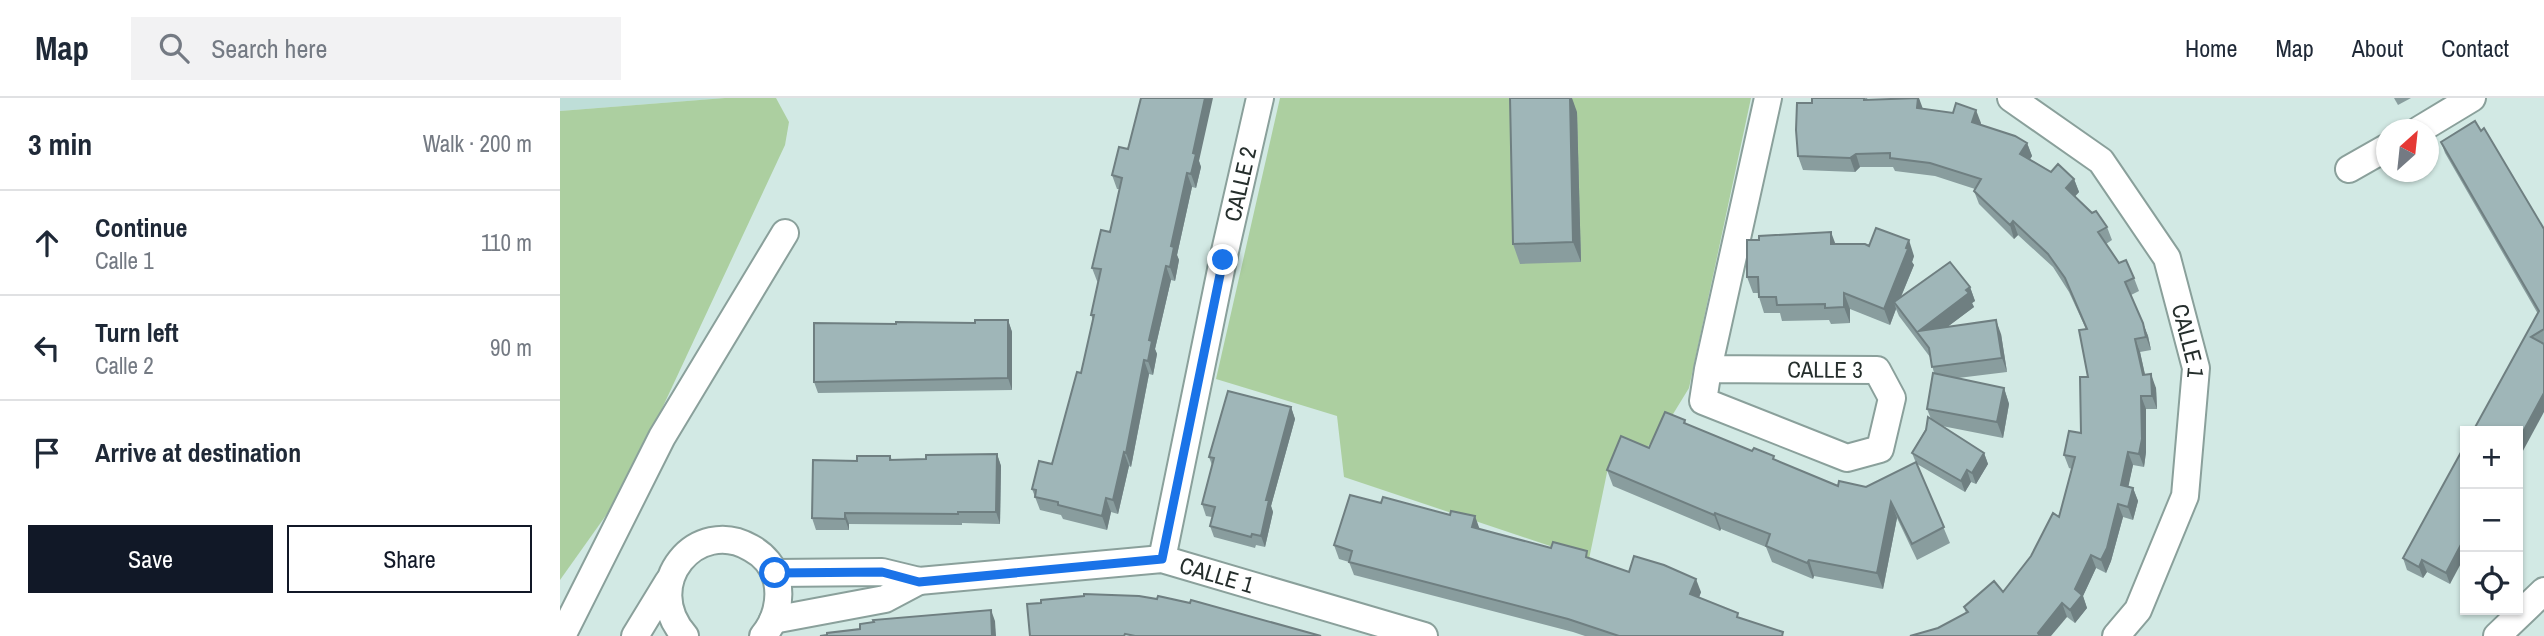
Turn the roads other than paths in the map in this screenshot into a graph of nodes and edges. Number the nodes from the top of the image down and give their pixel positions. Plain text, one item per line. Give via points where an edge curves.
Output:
1 (1260, 98) edge
2 (1768, 98) edge
3 (2011, 98) edge
4 (2472, 98) edge
5 (2437, 119) edge
6 (2376, 154) edge
7 (2349, 169) dead end
8 (785, 233) dead end
9 (1708, 369) junction
10 (1162, 559) junction
11 (775, 573) junction
12 (669, 580) junction
13 (919, 582) junction
14 (2544, 591) edge
15 (768, 628) edge
16 (562, 636) edge
17 (635, 636) edge
18 (685, 636) edge
19 (1424, 636) edge
20 (2116, 636) edge
21 (2497, 636) edge

1 - 10 street, CALLE 2
2 - 9 street
3 - 20 street, CALLE 1 via 2101,161 2145,225 2167,258 2196,368 2185,496 2138,610
4 - 5 street
6 - 7 street
8 - 16 street via 662,437
9 - 9 street, CALLE 3 via 1703,401 1847,458 1880,449 1892,398 1877,370
10 - 13 street, CALLE 1
10 - 19 street, CALLE 1
11 - 12 street via 762,554 742,543 719,540 697,546 680,560
11 - 13 street, CALLE 1 via 882,572
11 - 15 street via 780,595
12 - 17 street
12 - 18 street via 667,603 675,625
13 - 15 street, CALLE 1 via 885,599
14 - 21 street

